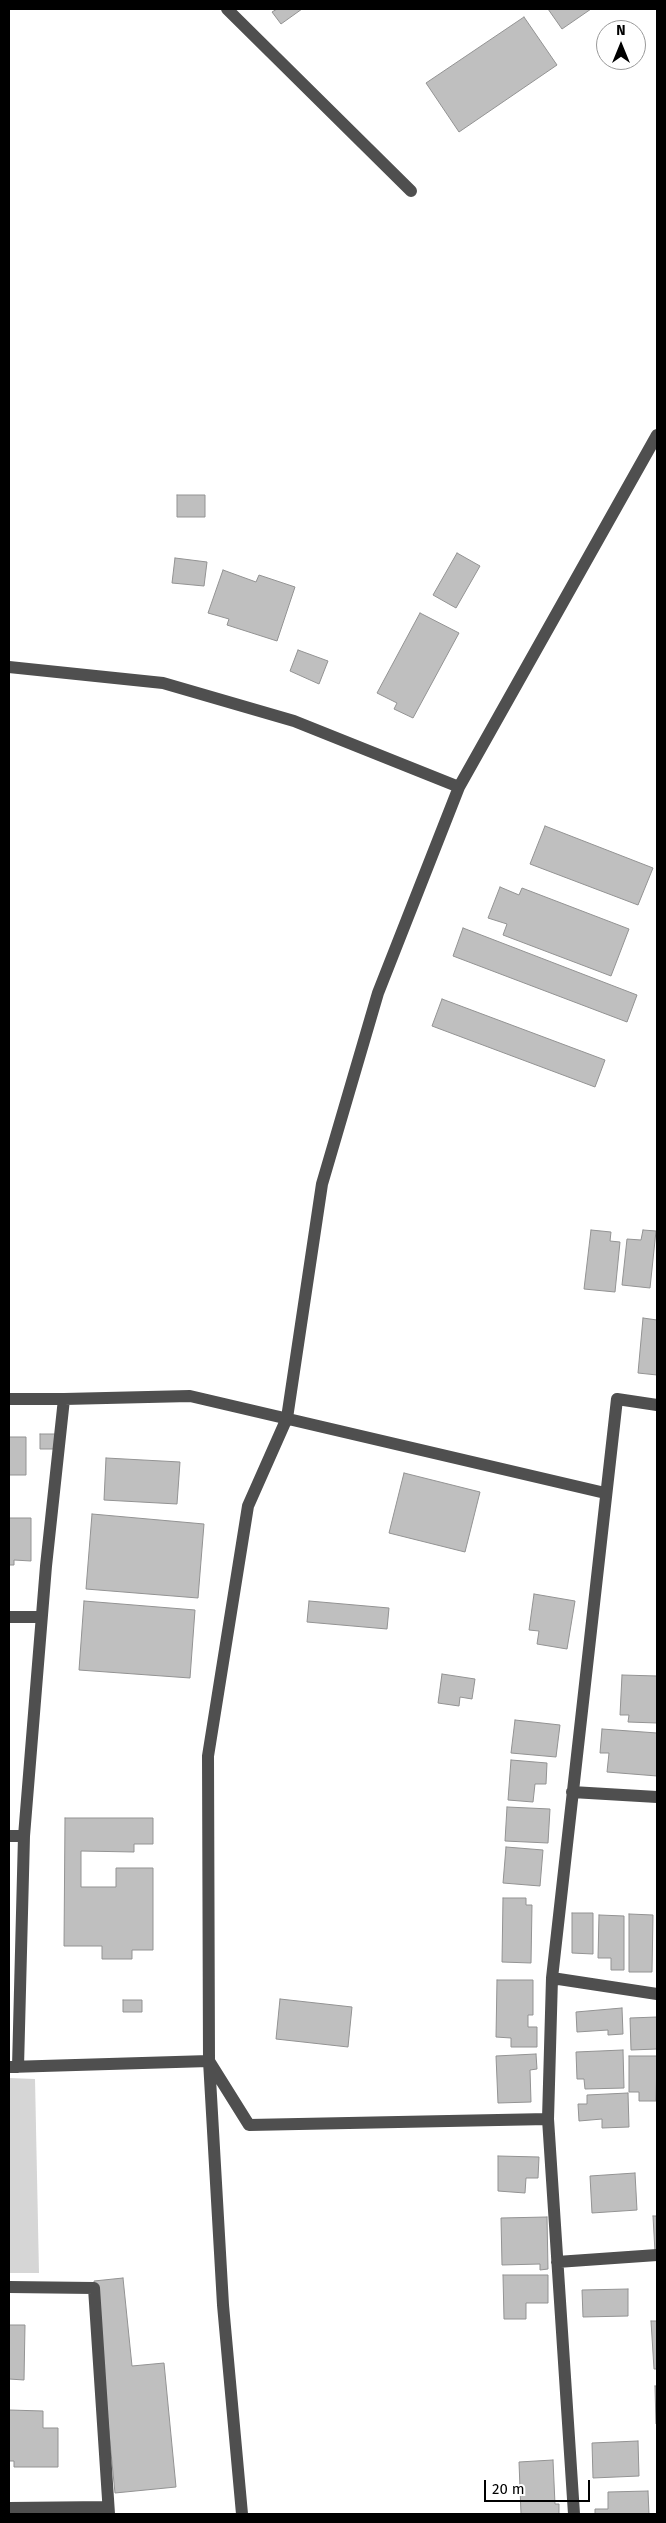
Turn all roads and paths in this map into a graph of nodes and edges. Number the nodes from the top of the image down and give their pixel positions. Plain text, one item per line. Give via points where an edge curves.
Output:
1 (227, 9) edge
2 (411, 191) dead end
3 (657, 435) edge
4 (9, 667) edge
5 (459, 787) junction
6 (9, 1399) edge
7 (64, 1399) junction
8 (657, 1405) edge
9 (287, 1418) junction
10 (605, 1493) junction
11 (9, 1617) edge
12 (41, 1617) junction
13 (572, 1792) junction
14 (657, 1797) edge
15 (9, 1836) edge
16 (24, 1836) junction
17 (552, 1978) junction
18 (657, 1994) edge
19 (209, 2061) junction
20 (14, 2067) edge
21 (548, 2119) junction
22 (657, 2255) edge
23 (557, 2262) junction
24 (9, 2287) edge
25 (9, 2508) edge
26 (108, 2511) edge
27 (242, 2514) edge
28 (574, 2514) edge

1 - 2 street
3 - 5 street
4 - 5 street via 163,683 294,721
5 - 9 street via 378,993 322,1184
6 - 7 street
7 - 9 street via 190,1396
7 - 12 street
8 - 10 street via 617,1399
9 - 10 street
9 - 19 street via 248,1506 208,1756
10 - 13 street
11 - 12 street
12 - 16 street
13 - 14 street
13 - 17 street
15 - 16 street
16 - 20 street
17 - 18 street
17 - 21 street
19 - 20 street
19 - 21 street via 250,2125
19 - 27 street via 223,2305
21 - 23 street
22 - 23 street
23 - 28 street
24 - 26 street via 94,2288
25 - 26 street

